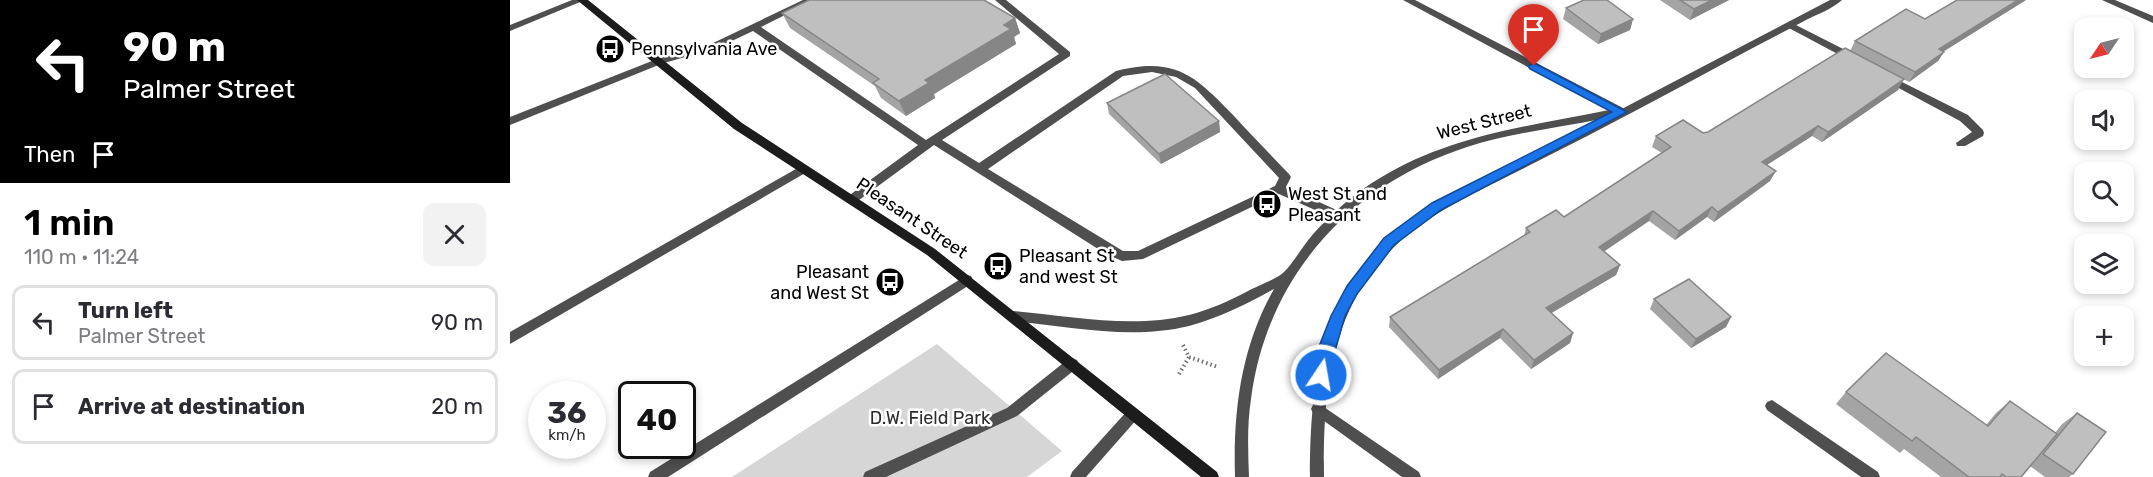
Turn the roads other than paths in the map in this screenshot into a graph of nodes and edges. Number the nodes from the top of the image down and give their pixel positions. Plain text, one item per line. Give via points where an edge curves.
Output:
1 (581, 0) edge
2 (810, 0) edge
3 (1000, 0) edge
4 (1408, 0) edge
5 (1838, 0) edge
6 (2106, 0) edge
7 (2153, 20) edge
8 (1790, 25) junction
9 (510, 28) edge
10 (755, 28) junction
11 (657, 62) junction
12 (1621, 112) junction
13 (510, 121) edge
14 (930, 142) junction
15 (1961, 143) dead end
16 (803, 168) junction
17 (979, 169) junction
18 (1279, 189) junction
19 (851, 200) junction
20 (1337, 215) junction
21 (1286, 277) junction
22 (967, 280) junction
23 (1013, 316) junction
24 (510, 339) edge
25 (1072, 364) junction
26 (1772, 406) dead end
27 (1318, 409) junction
28 (1133, 414) junction
29 (655, 477) edge
30 (870, 477) edge
31 (1077, 477) edge
32 (1212, 477) edge
33 (1242, 477) edge
34 (1317, 477) edge
35 (1414, 477) edge
36 (1873, 477) edge

1 - 9 street
1 - 11 main road, Pleasant Street
2 - 10 street
3 - 14 street via 1066,54
4 - 12 street
5 - 8 street, West Street
6 - 7 street
8 - 12 street, West Street
8 - 15 street via 1964,118 1979,133
10 - 11 street via 714,46
10 - 14 street
11 - 13 street
11 - 16 main road, Pleasant Street via 738,126
12 - 20 street, West Street via 1437,153 1387,177
12 - 27 street, West Street via 1444,203 1389,242 1363,273 1338,316 1328,344
14 - 17 street
14 - 19 street
16 - 19 main road, Pleasant Street
16 - 24 street
17 - 18 street via 1122,256 1139,256
17 - 18 street via 1120,73 1145,69 1183,74 1199,86 1285,177
18 - 20 street
19 - 22 main road, Pleasant Street
20 - 21 street, West Street via 1305,249
21 - 23 street via 1227,306 1178,323 1136,326
21 - 33 street, West Street via 1261,331 1245,388
22 - 23 main road, Pleasant Street
22 - 29 street
23 - 25 main road, Pleasant Street
25 - 28 main road, Pleasant Street
25 - 30 street via 1012,412
26 - 36 street
27 - 34 street, West Street
27 - 35 street
28 - 31 street
28 - 32 main road, Pleasant Street

